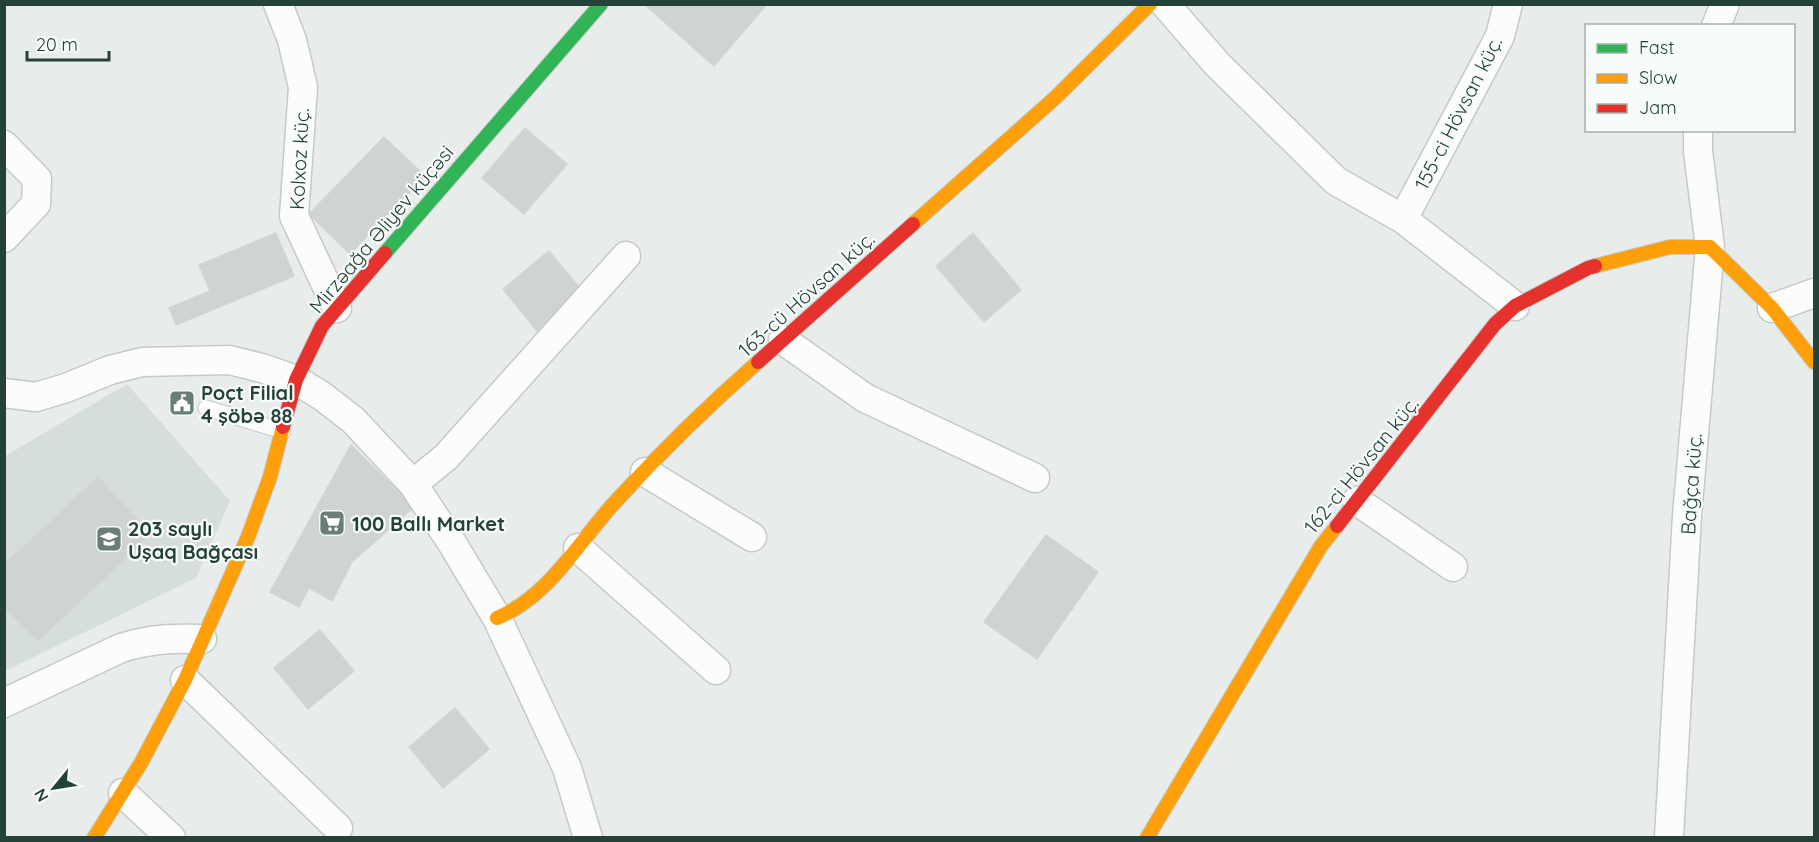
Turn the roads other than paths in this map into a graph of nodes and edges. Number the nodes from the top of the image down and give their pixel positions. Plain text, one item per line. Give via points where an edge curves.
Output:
1 (278, 4) edge
2 (601, 4) edge
3 (1149, 4) edge
4 (1165, 4) edge
5 (1508, 4) edge
6 (1725, 4) edge
7 (1717, 24) edge
8 (1698, 132) edge
9 (4, 145) edge
10 (1403, 219) junction
11 (4, 238) edge
12 (1710, 248) junction
13 (626, 256) dead end
14 (1815, 293) edge
15 (1515, 306) junction
16 (336, 308) junction
17 (1772, 308) junction
18 (783, 340) junction
19 (1815, 362) edge
20 (296, 380) junction
21 (4, 393) edge
22 (206, 408) dead end
23 (282, 431) junction
24 (645, 472) junction
25 (1035, 477) dead end
26 (413, 484) junction
27 (1357, 501) junction
28 (752, 537) dead end
29 (578, 548) junction
30 (1453, 567) dead end
31 (497, 618) junction
32 (202, 639) junction
33 (716, 670) dead end
34 (185, 680) junction
35 (4, 703) edge
36 (123, 793) junction
37 (338, 828) dead end
38 (94, 837) edge
39 (171, 837) edge
40 (588, 837) edge
41 (1147, 837) edge
42 (1669, 837) edge

1 - 16 street, Kolxoz küç. via 292,40 303,87 294,216
2 - 16 street, Mirzəağa Əliyev küçəsi
3 - 18 street, 163-cü Hövsan küç. via 1055,98
4 - 10 street via 1217,64 1336,181
5 - 10 street, 155-ci Hövsan küç. via 1500,36
6 - 7 street
8 - 12 street, Bağça küç.
9 - 11 street via 37,179 36,204
10 - 15 street
12 - 15 street, 162-ci Hövsan küç. via 1670,247 1588,268
12 - 17 street
12 - 42 street, Bağça küç. via 1687,516
13 - 26 street via 446,457
14 - 17 street
15 - 27 street, 162-ci Hövsan küç. via 1495,324
16 - 20 street, Mirzəağa Əliyev küçəsi via 322,326
17 - 19 street
18 - 24 street, 163-cü Hövsan küç. via 726,390
18 - 25 street via 865,398
20 - 21 street via 229,360 184,360 110,370 36,397
20 - 23 street, Mirzəağa Əliyev küçəsi
20 - 26 street via 353,420
22 - 23 lane
23 - 32 street, Mirzəağa Əliyev küçəsi via 248,537
24 - 28 street
24 - 29 street, 163-cü Hövsan küç.
26 - 31 street
27 - 30 street
27 - 41 street, 162-ci Hövsan küç. via 1321,546
29 - 31 street, 163-cü Hövsan küç. via 539,591 516,610
29 - 33 street
31 - 40 street via 567,768
32 - 34 street, Mirzəağa Əliyev küçəsi
32 - 35 street via 167,637 141,641
34 - 36 street, Mirzəağa Əliyev küçəsi
34 - 37 street
36 - 38 street, Mirzəağa Əliyev küçəsi
36 - 39 street

